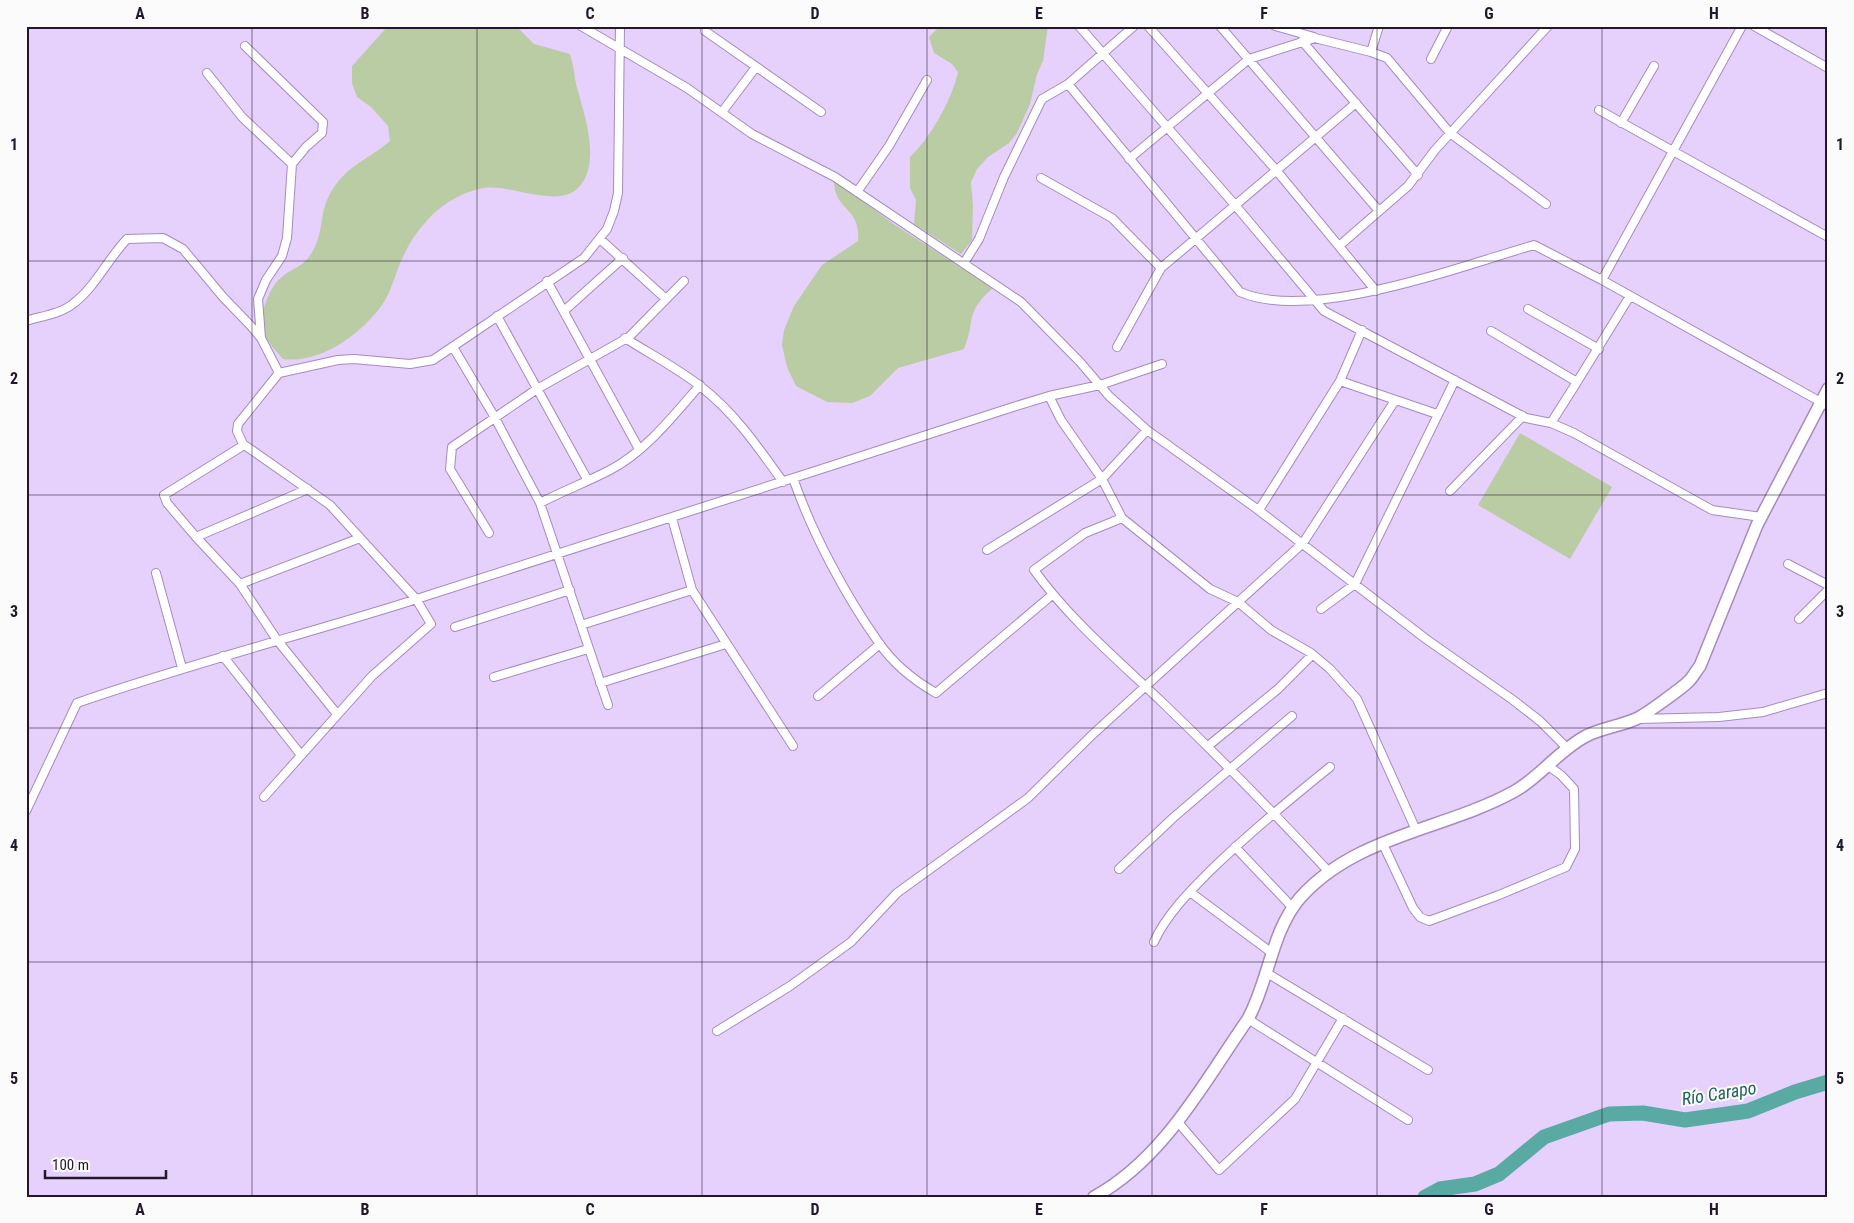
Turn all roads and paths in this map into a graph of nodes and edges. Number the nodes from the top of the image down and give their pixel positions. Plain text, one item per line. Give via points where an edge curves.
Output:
1 (581, 26) edge
2 (620, 26) edge
3 (1080, 26) edge
4 (1134, 26) edge
5 (1148, 26) edge
6 (1220, 26) edge
7 (1275, 26) edge
8 (1379, 26) edge
9 (1448, 26) edge
10 (1548, 26) edge
11 (1742, 26) edge
12 (1754, 26) edge
13 (705, 31) dead end
14 (1316, 38) junction
15 (1302, 41) junction
16 (245, 46) dead end
17 (619, 48) junction
18 (1371, 52) junction
19 (1102, 54) junction
20 (1249, 59) junction
21 (1431, 59) dead end
22 (1654, 66) dead end
23 (756, 67) junction
24 (1828, 68) edge
25 (207, 73) dead end
26 (927, 80) dead end
27 (1068, 84) junction
28 (1206, 93) junction
29 (1356, 103) junction
30 (1599, 110) dead end
31 (722, 112) junction
32 (821, 112) dead end
33 (1622, 123) junction
34 (1167, 127) junction
35 (1450, 133) junction
36 (1315, 137) junction
37 (1671, 151) junction
38 (1130, 160) junction
39 (292, 164) junction
40 (1276, 170) junction
41 (1418, 175) junction
42 (1041, 178) dead end
43 (857, 192) junction
44 (1235, 204) junction
45 (1546, 204) dead end
46 (1379, 212) junction
47 (1828, 237) edge
48 (1197, 238) junction
49 (600, 239) junction
50 (1340, 246) junction
51 (623, 258) junction
52 (964, 263) junction
53 (1161, 268) junction
54 (1602, 280) junction
55 (547, 281) junction
56 (684, 281) dead end
57 (1376, 290) junction
58 (1630, 296) junction
59 (666, 299) junction
60 (1315, 299) junction
61 (1528, 308) dead end
62 (565, 310) junction
63 (497, 316) junction
64 (26, 320) edge
65 (1362, 330) junction
66 (1491, 331) dead end
67 (261, 338) junction
68 (625, 338) junction
69 (453, 347) junction
70 (1117, 347) dead end
71 (1599, 349) junction
72 (590, 357) junction
73 (1162, 364) dead end
74 (279, 373) junction
75 (1455, 380) junction
76 (1340, 382) junction
77 (1577, 382) junction
78 (700, 385) junction
79 (1100, 385) junction
80 (537, 389) junction
81 (1828, 389) edge
82 (1049, 396) junction
83 (1394, 402) junction
84 (1824, 404) edge
85 (1437, 414) junction
86 (494, 416) junction
87 (1523, 416) junction
88 (1552, 423) junction
89 (1148, 430) junction
90 (244, 445) junction
91 (639, 448) junction
92 (793, 478) junction
93 (587, 479) junction
94 (1102, 479) junction
95 (783, 482) junction
96 (308, 489) junction
97 (1450, 491) dead end
98 (540, 503) junction
99 (1259, 510) junction
100 (1761, 517) junction
101 (672, 518) junction
102 (1122, 518) junction
103 (489, 533) dead end
104 (196, 537) junction
105 (360, 538) junction
106 (1303, 543) junction
107 (987, 550) dead end
108 (558, 554) junction
109 (1788, 564) dead end
110 (156, 573) dead end
111 (240, 584) junction
112 (1355, 584) junction
113 (1828, 585) edge
114 (570, 590) junction
115 (692, 590) junction
116 (1828, 590) edge
117 (1052, 595) junction
118 (416, 599) junction
119 (1238, 602) junction
120 (1321, 609) dead end
121 (1798, 619) dead end
122 (580, 625) junction
123 (454, 627) dead end
124 (277, 640) junction
125 (726, 644) junction
126 (880, 644) junction
127 (588, 648) junction
128 (1312, 655) junction
129 (223, 656) junction
130 (182, 668) junction
131 (494, 677) dead end
132 (600, 683) junction
133 (1147, 687) junction
134 (1828, 693) edge
135 (818, 696) dead end
136 (608, 706) dead end
137 (337, 714) junction
138 (1292, 716) dead end
139 (1636, 719) junction
140 (793, 746) dead end
141 (1208, 746) junction
142 (1567, 748) junction
143 (301, 755) junction
144 (1330, 766) dead end
145 (1547, 766) junction
146 (1231, 769) junction
147 (264, 797) dead end
148 (26, 811) edge
149 (1274, 812) junction
150 (1416, 830) junction
151 (1382, 842) junction
152 (1236, 846) junction
153 (1119, 869) dead end
154 (1330, 872) junction
155 (1190, 892) junction
156 (1293, 908) junction
157 (1154, 942) dead end
158 (1272, 953) junction
159 (1267, 973) junction
160 (1343, 1018) junction
161 (1248, 1019) junction
162 (717, 1031) dead end
163 (1317, 1063) junction
164 (1428, 1070) dead end
165 (1408, 1120) dead end
166 (1177, 1121) junction
167 (1094, 1197) edge

1 - 17 street
2 - 17 street
3 - 19 street
4 - 19 street
5 - 28 street
6 - 20 street
7 - 14 street
8 - 18 street
9 - 21 street
10 - 35 street
11 - 37 street
12 - 24 street
13 - 23 street
14 - 15 street
14 - 18 street
15 - 20 street
15 - 29 street
16 - 39 street via 323,122 322,133
17 - 31 street
17 - 49 street via 618,193 614,211
18 - 35 street via 1387,58
19 - 27 street
19 - 34 street
20 - 28 street
20 - 36 street
22 - 33 street
23 - 31 street
23 - 32 street
25 - 39 street via 242,117
26 - 43 street via 889,146
27 - 38 street
27 - 52 street via 1042,99 1004,177 979,239
28 - 34 street
28 - 40 street
29 - 36 street
29 - 41 street
30 - 33 street
31 - 43 street via 752,134
33 - 37 street
34 - 38 street
34 - 44 street
35 - 41 street
35 - 45 street
36 - 40 street
36 - 46 street
37 - 47 street
37 - 54 street
38 - 48 street
39 - 67 street via 287,238 282,256 258,299
40 - 44 street
40 - 50 street
41 - 46 street
42 - 53 street via 1112,218
43 - 52 street
44 - 48 street
44 - 60 street
46 - 50 street
48 - 53 street
48 - 60 street via 1240,292 1276,301
49 - 51 street
49 - 55 street via 584,258
50 - 57 street
51 - 59 street
51 - 62 street
52 - 79 street via 1021,302
53 - 70 street
54 - 57 street via 1534,245
54 - 58 street
55 - 62 street
55 - 63 street
56 - 59 street
57 - 60 street
58 - 71 street
58 - 84 street
59 - 68 street
60 - 65 street via 1324,311
61 - 71 street
62 - 72 street
63 - 69 street
63 - 80 street
64 - 67 street via 59,312 74,304 127,239 162,238 183,249
65 - 75 street
65 - 76 street
66 - 77 street
67 - 74 street
68 - 72 street
68 - 78 street
69 - 74 street via 432,360 419,363 338,360
69 - 86 street
71 - 77 street
72 - 80 street
72 - 91 street
73 - 79 street
74 - 90 street via 238,424 237,431
75 - 85 street
75 - 87 street
76 - 83 street
76 - 99 street
77 - 88 street
78 - 91 street
78 - 95 street via 745,429
79 - 82 street
79 - 89 street
80 - 86 street
80 - 93 street
81 - 84 street
82 - 92 street
82 - 94 street via 1061,420
83 - 85 street
83 - 106 street
84 - 100 street
85 - 112 street
86 - 98 street
86 - 103 street via 452,447 450,468
87 - 88 street
87 - 97 street
88 - 100 street via 1712,510
89 - 94 street
89 - 99 street
90 - 96 street
90 - 104 street via 164,495
91 - 93 street via 611,469
92 - 95 street
92 - 126 street via 806,516
93 - 98 street
94 - 102 street
94 - 107 street
95 - 101 street
96 - 104 street
96 - 105 street via 330,505
98 - 108 street
99 - 106 street
100 - 139 street via 1700,666 1688,682
101 - 108 street
101 - 115 street
102 - 117 street via 1085,533 1034,570
102 - 119 street via 1210,589
104 - 111 street
105 - 111 street
105 - 118 street
106 - 112 street
106 - 119 street
108 - 114 street
108 - 118 street
109 - 113 street
110 - 130 street
111 - 124 street
112 - 120 street
112 - 142 street via 1513,700
114 - 122 street
114 - 123 street
115 - 122 street
115 - 125 street
116 - 121 street
117 - 126 street via 936,693 918,683
117 - 133 street
118 - 124 street
118 - 137 street via 431,624 372,676
119 - 128 street via 1271,630
119 - 133 street
122 - 127 street
124 - 129 street
124 - 137 street
125 - 132 street
125 - 140 street
126 - 135 street
127 - 131 street
127 - 132 street
128 - 141 street via 1278,689
128 - 150 street via 1330,669 1357,699
129 - 130 street
129 - 143 street
130 - 148 street via 78,703
132 - 136 street
133 - 141 street
133 - 162 street via 1028,798 897,893 851,942 790,986
134 - 139 street via 1762,712 1719,717
137 - 143 street
138 - 146 street
139 - 142 street via 1587,736
141 - 146 street
142 - 145 street
143 - 147 street
144 - 149 street
145 - 150 street via 1517,791
145 - 151 street via 1574,789 1575,848 1566,867 1429,921 1420,917 1413,908
146 - 149 street
146 - 153 street
149 - 152 street
149 - 154 street
150 - 151 street
151 - 154 street
152 - 155 street
152 - 156 street
154 - 156 street
155 - 157 street
155 - 158 street
156 - 158 street
158 - 159 street
159 - 160 street
159 - 161 street
160 - 163 street
160 - 164 street
161 - 163 street
161 - 166 street
163 - 165 street
163 - 166 street via 1295,1099 1219,1170
166 - 167 street via 1135,1169

